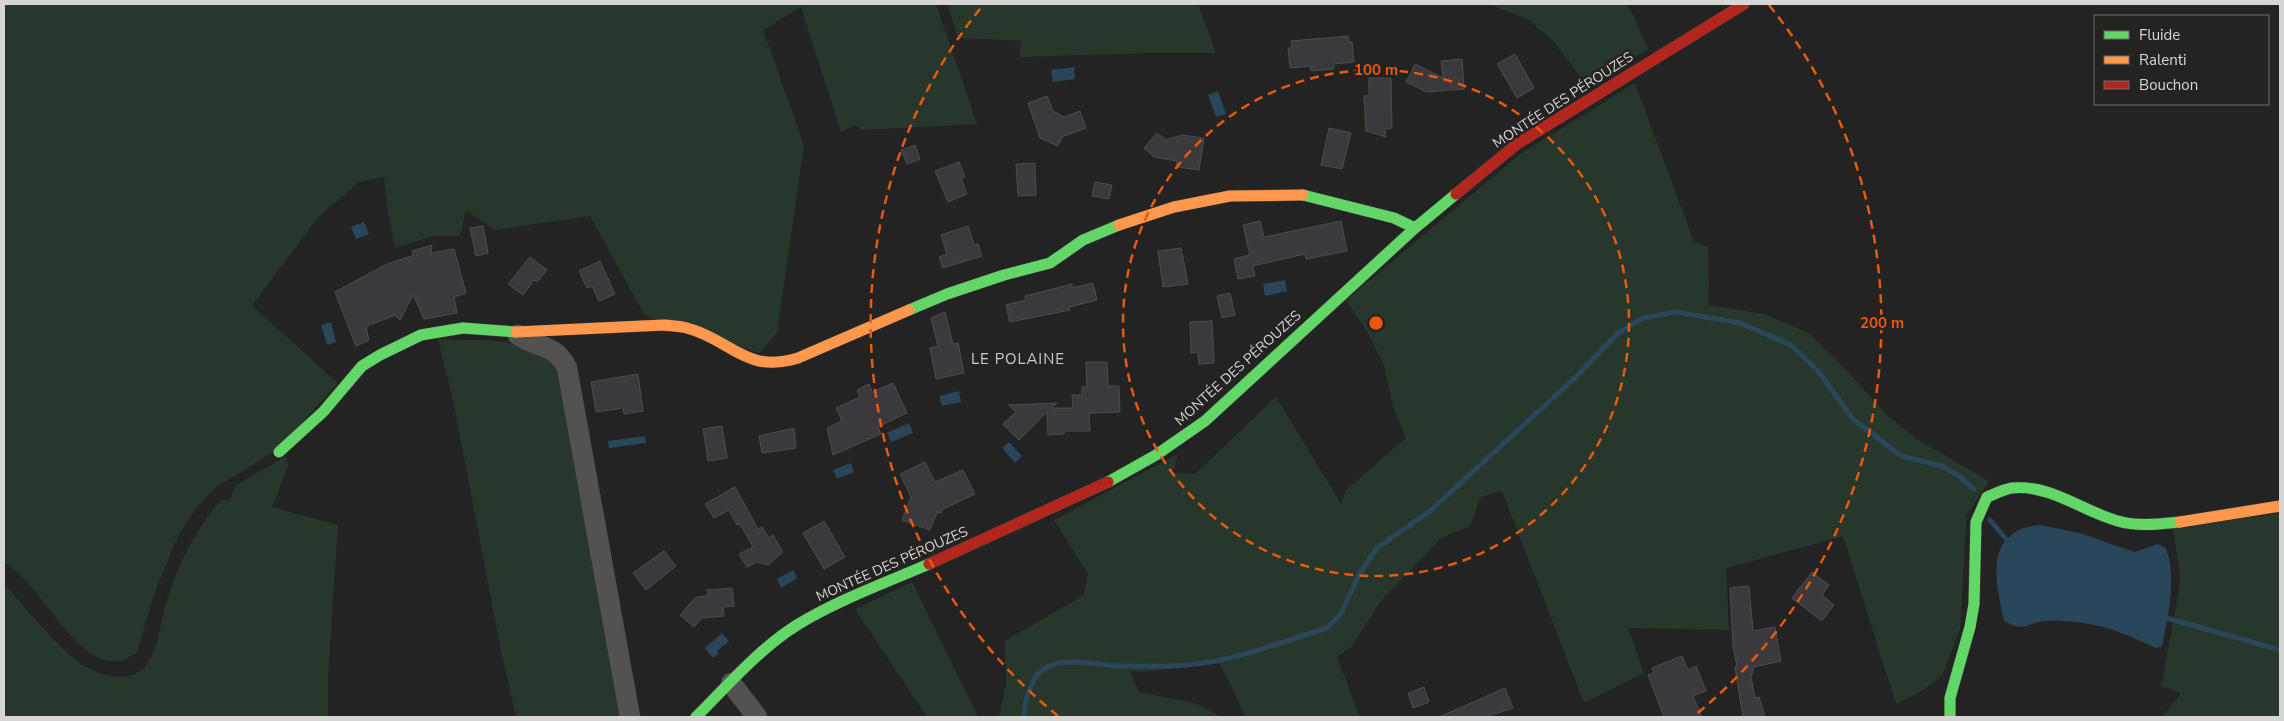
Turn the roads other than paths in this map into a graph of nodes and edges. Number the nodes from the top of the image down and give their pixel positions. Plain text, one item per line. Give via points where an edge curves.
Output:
1 (1744, 4) edge
2 (1414, 228) junction
3 (514, 332) junction
4 (279, 452) dead end
5 (2280, 506) edge
6 (731, 683) junction
7 (630, 717) edge
8 (696, 717) edge
9 (757, 717) edge
10 (1950, 717) edge

1 - 2 street, MONTÉE DES PÉROUZES via 1517,144
2 - 3 street via 1394,218 1303,195 1260,194 1202,200 1110,228 1084,240 1050,263 947,294 781,363 747,358 717,341 664,324
2 - 6 street, MONTÉE DES PÉROUZES via 1212,415 1174,444 1132,470 1055,508 829,608 765,649
3 - 4 street via 463,328 405,341 362,366 323,412
3 - 7 street via 523,339 552,349 568,368
5 - 10 street via 2170,523 2131,524 2040,491 2013,487 1988,497 1976,522 1974,604 1950,698
6 - 8 street, MONTÉE DES PÉROUZES
6 - 9 street

